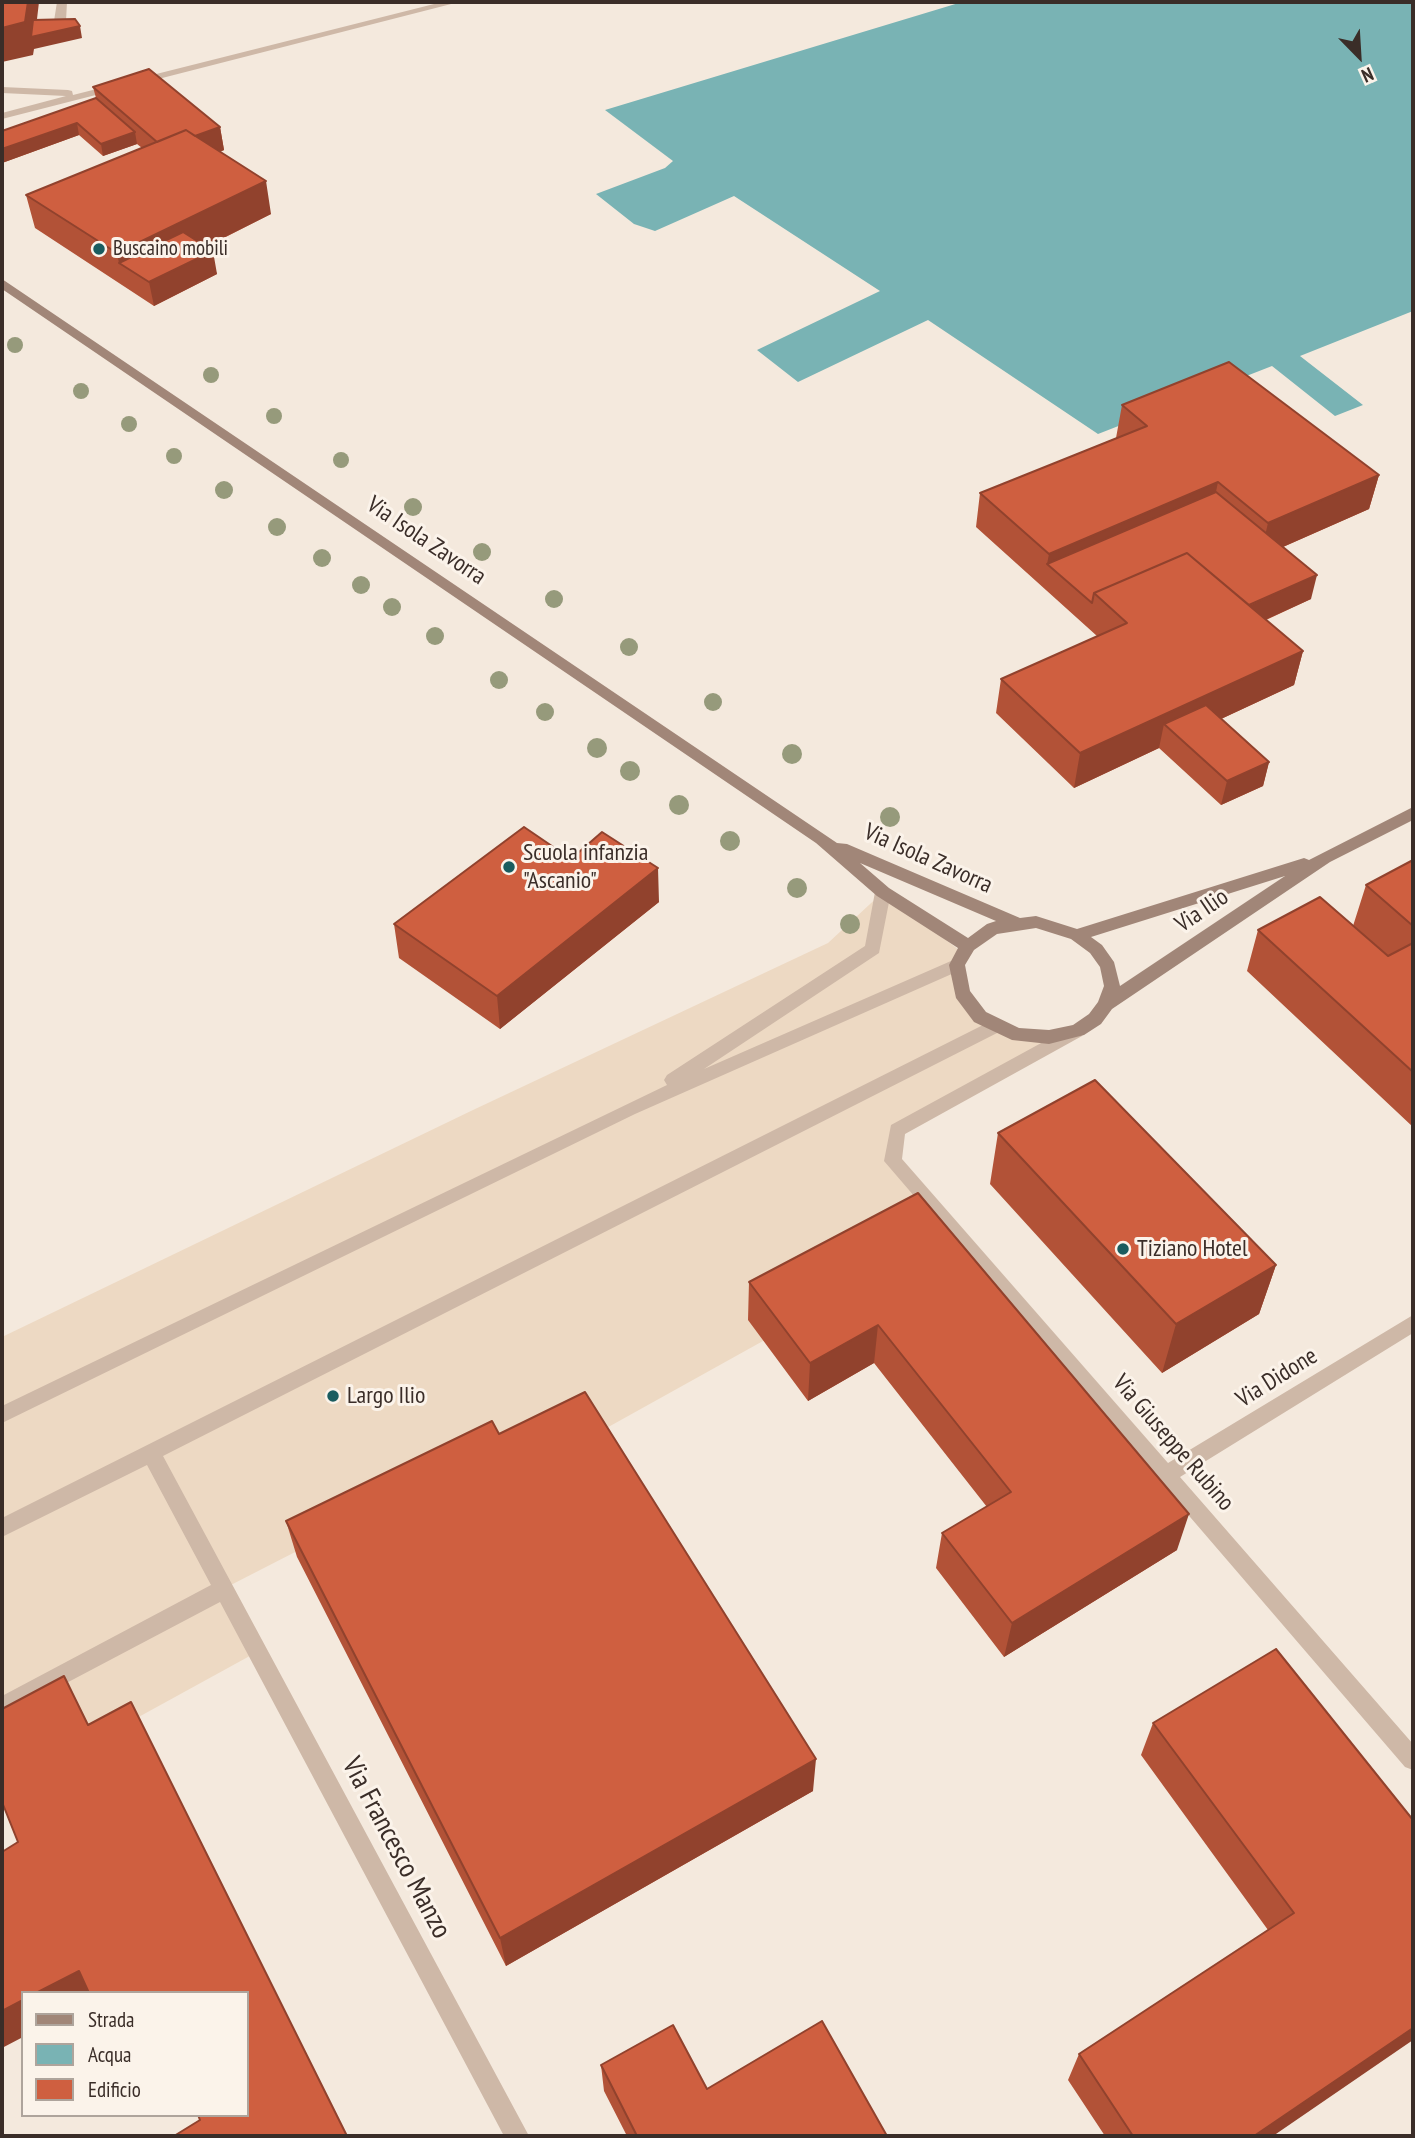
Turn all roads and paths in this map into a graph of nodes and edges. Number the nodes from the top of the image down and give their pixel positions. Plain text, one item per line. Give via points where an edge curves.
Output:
1 (62, 2) edge
2 (454, 2) edge
3 (60, 21) edge
4 (2, 90) edge
5 (88, 94) junction
6 (2, 116) edge
7 (2, 283) edge
8 (1413, 813) edge
9 (822, 839) junction
10 (1324, 858) junction
11 (883, 892) junction
12 (1015, 923) junction
13 (1077, 934) junction
14 (968, 946) junction
15 (957, 965) junction
16 (1106, 1004) junction
17 (995, 1026) junction
18 (1077, 1030) junction
19 (629, 1109) junction
20 (1413, 1323) edge
21 (2, 1415) edge
22 (151, 1453) junction
23 (1166, 1475) junction
24 (2, 1528) edge
25 (225, 1588) junction
26 (2, 1707) edge
27 (1413, 1760) edge
28 (517, 2136) edge

1 - 3 street
2 - 5 street
4 - 5 street
5 - 6 street
7 - 9 main road, Via Isola Zavorra
8 - 10 main road, Via Ilio
9 - 11 main road, Via Isola Zavorra
9 - 12 main road, Via Isola Zavorra
10 - 13 main road, Via Ilio
10 - 16 main road, Via Ilio
11 - 14 main road, Via Isola Zavorra
11 - 19 street via 873,949
12 - 13 main road via 1036,922
12 - 14 main road via 993,928
13 - 16 main road via 1108,966 1112,986
14 - 15 main road
15 - 17 main road via 958,982 969,1004
15 - 19 street
16 - 18 main road via 1095,1019
17 - 18 main road via 1034,1037
17 - 22 street
18 - 23 street, Via Giuseppe Rubino via 897,1130 893,1161
19 - 21 street
20 - 23 street, Via Didone
22 - 24 street
22 - 25 street, Via Francesco Manzo
23 - 27 street, Via Giuseppe Rubino
25 - 26 street
25 - 28 street, Via Francesco Manzo

